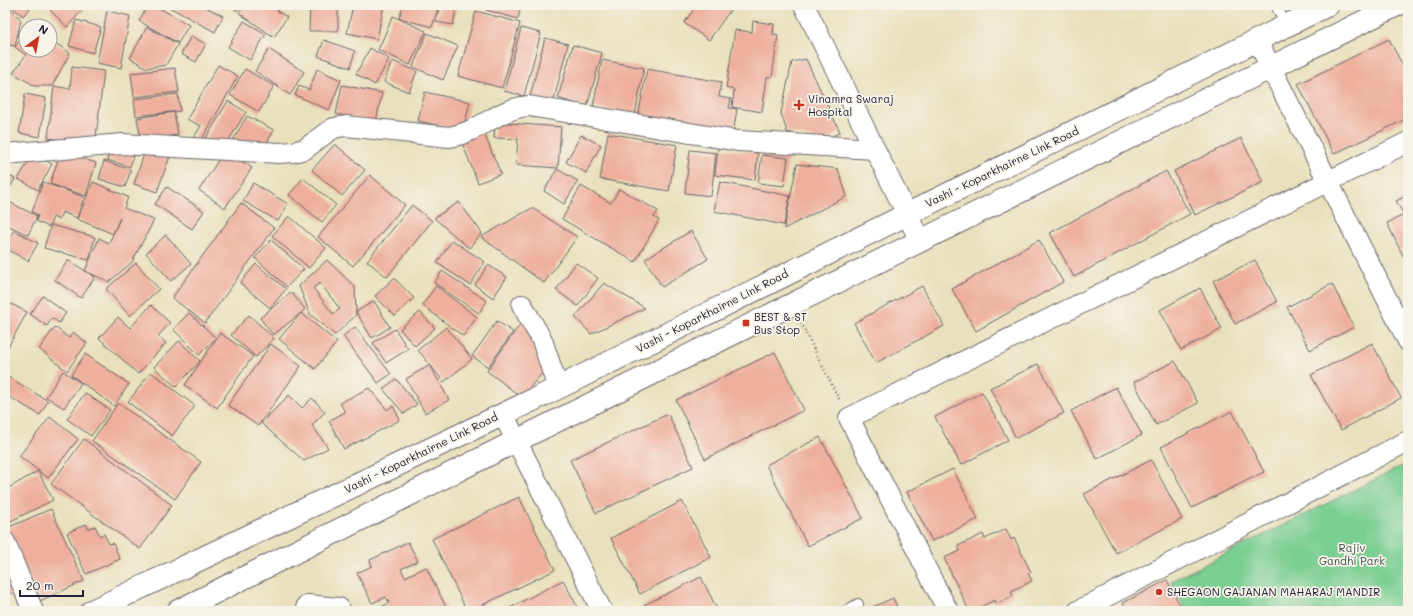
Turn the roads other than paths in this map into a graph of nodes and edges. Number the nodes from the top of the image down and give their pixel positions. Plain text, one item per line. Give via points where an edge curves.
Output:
1 (804, 5) edge
2 (1276, 5) edge
3 (1328, 5) edge
4 (1397, 5) edge
5 (1286, 26) junction
6 (1257, 40) junction
7 (1271, 68) junction
8 (1408, 142) edge
9 (875, 149) junction
10 (5, 154) edge
11 (1328, 181) junction
12 (907, 214) junction
13 (920, 241) junction
14 (522, 305) dead end
15 (1408, 341) edge
16 (558, 388) junction
17 (503, 414) junction
18 (516, 441) junction
19 (1408, 441) edge
20 (5, 542) edge
21 (858, 604) dead end
22 (307, 605) dead end
23 (33, 611) edge
24 (92, 611) edge
25 (178, 611) edge
26 (341, 611) edge
27 (602, 611) edge
28 (846, 611) edge
29 (948, 611) edge
30 (1078, 611) edge

1 - 9 street
2 - 5 lane
3 - 5 main road, Vashi - Koparkhairne Link Road
4 - 7 main road
5 - 6 main road, Vashi - Koparkhairne Link Road
6 - 7 street
6 - 12 main road, Vashi - Koparkhairne Link Road
7 - 11 street
7 - 13 main road
8 - 11 street
9 - 10 street via 738,141 518,106 460,136 346,126 334,128 305,149 293,152 122,144
9 - 12 street
11 - 15 street
11 - 29 street via 849,418
12 - 13 street
12 - 16 main road, Vashi - Koparkhairne Link Road
13 - 18 main road
14 - 16 street via 542,340
16 - 17 main road, Vashi - Koparkhairne Link Road
17 - 18 street
17 - 24 main road, Vashi - Koparkhairne Link Road
18 - 25 main road
18 - 27 street
19 - 30 street
20 - 23 street
21 - 28 lane
22 - 26 street via 339,608

